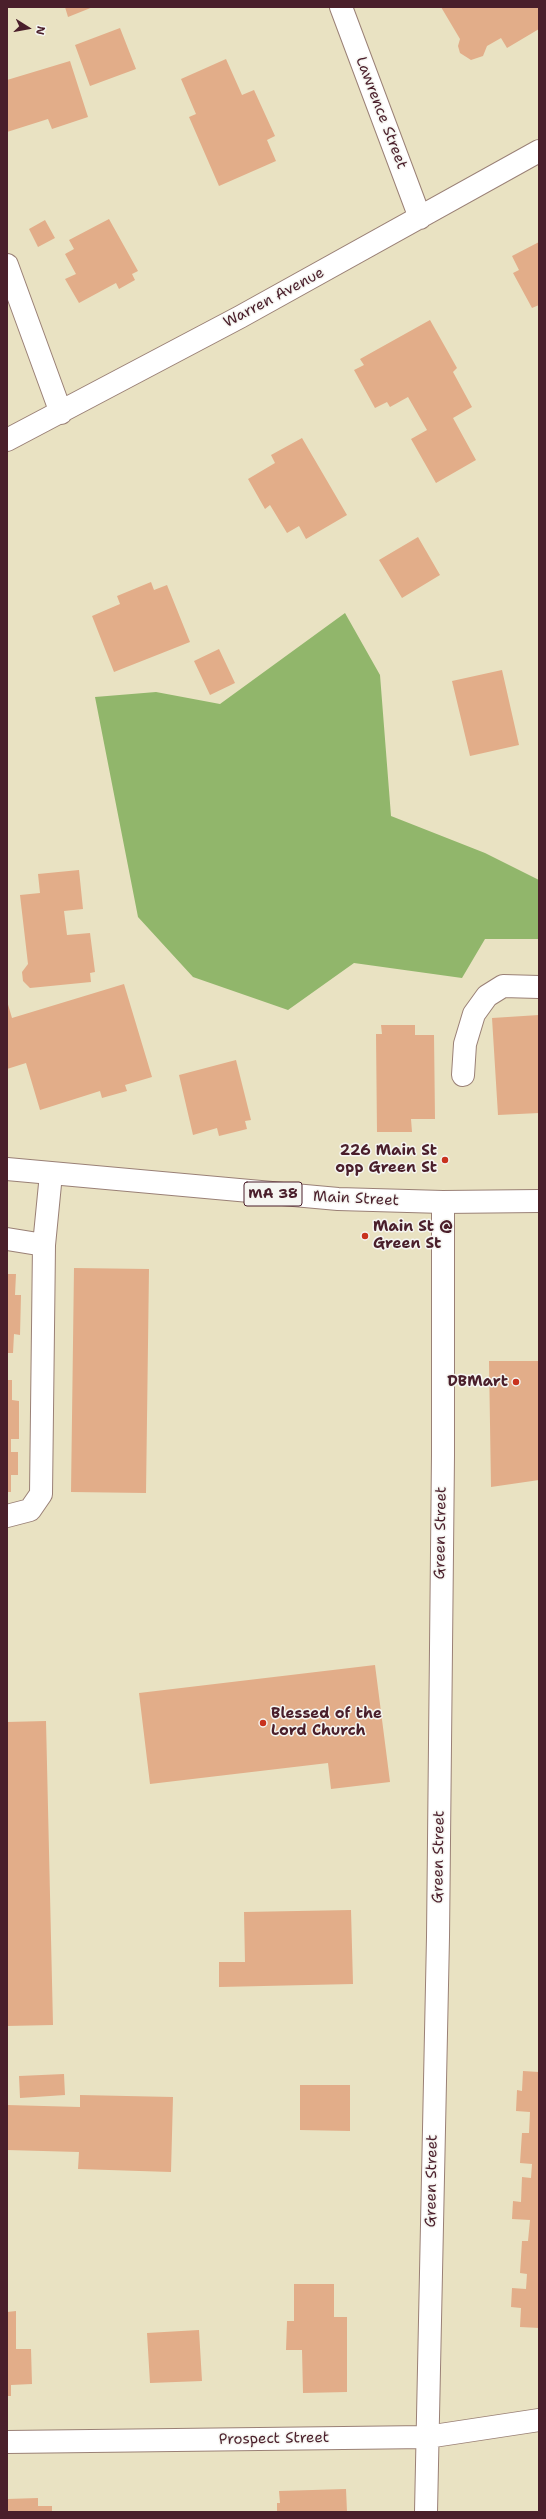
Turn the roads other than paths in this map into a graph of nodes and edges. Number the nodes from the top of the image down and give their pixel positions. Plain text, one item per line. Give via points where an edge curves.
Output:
1 (341, 7) edge
2 (539, 151) edge
3 (420, 218) junction
4 (7, 265) edge
5 (61, 413) junction
6 (7, 440) edge
7 (539, 987) edge
8 (463, 1075) dead end
9 (7, 1169) edge
10 (51, 1174) junction
11 (443, 1202) junction
12 (539, 1202) edge
13 (7, 1240) edge
14 (44, 1244) junction
15 (7, 1516) edge
16 (539, 2420) edge
17 (427, 2437) junction
18 (7, 2442) edge
19 (426, 2512) edge

1 - 3 street, Lawrence Street
2 - 3 street, Warren Avenue
3 - 5 street, Warren Avenue
4 - 5 street
5 - 6 street, Warren Avenue
7 - 8 street via 503,986 487,996 474,1014 465,1044
9 - 10 street, Main Street / MA 38
10 - 11 street, Main Street / MA 38 via 338,1199
10 - 14 street
11 - 12 street, Main Street / MA 38
11 - 17 street, Green Street via 438,1937
13 - 14 street
14 - 15 street via 41,1494 30,1510
16 - 17 street, Prospect Street
17 - 18 street, Prospect Street
17 - 19 street, Green Street

